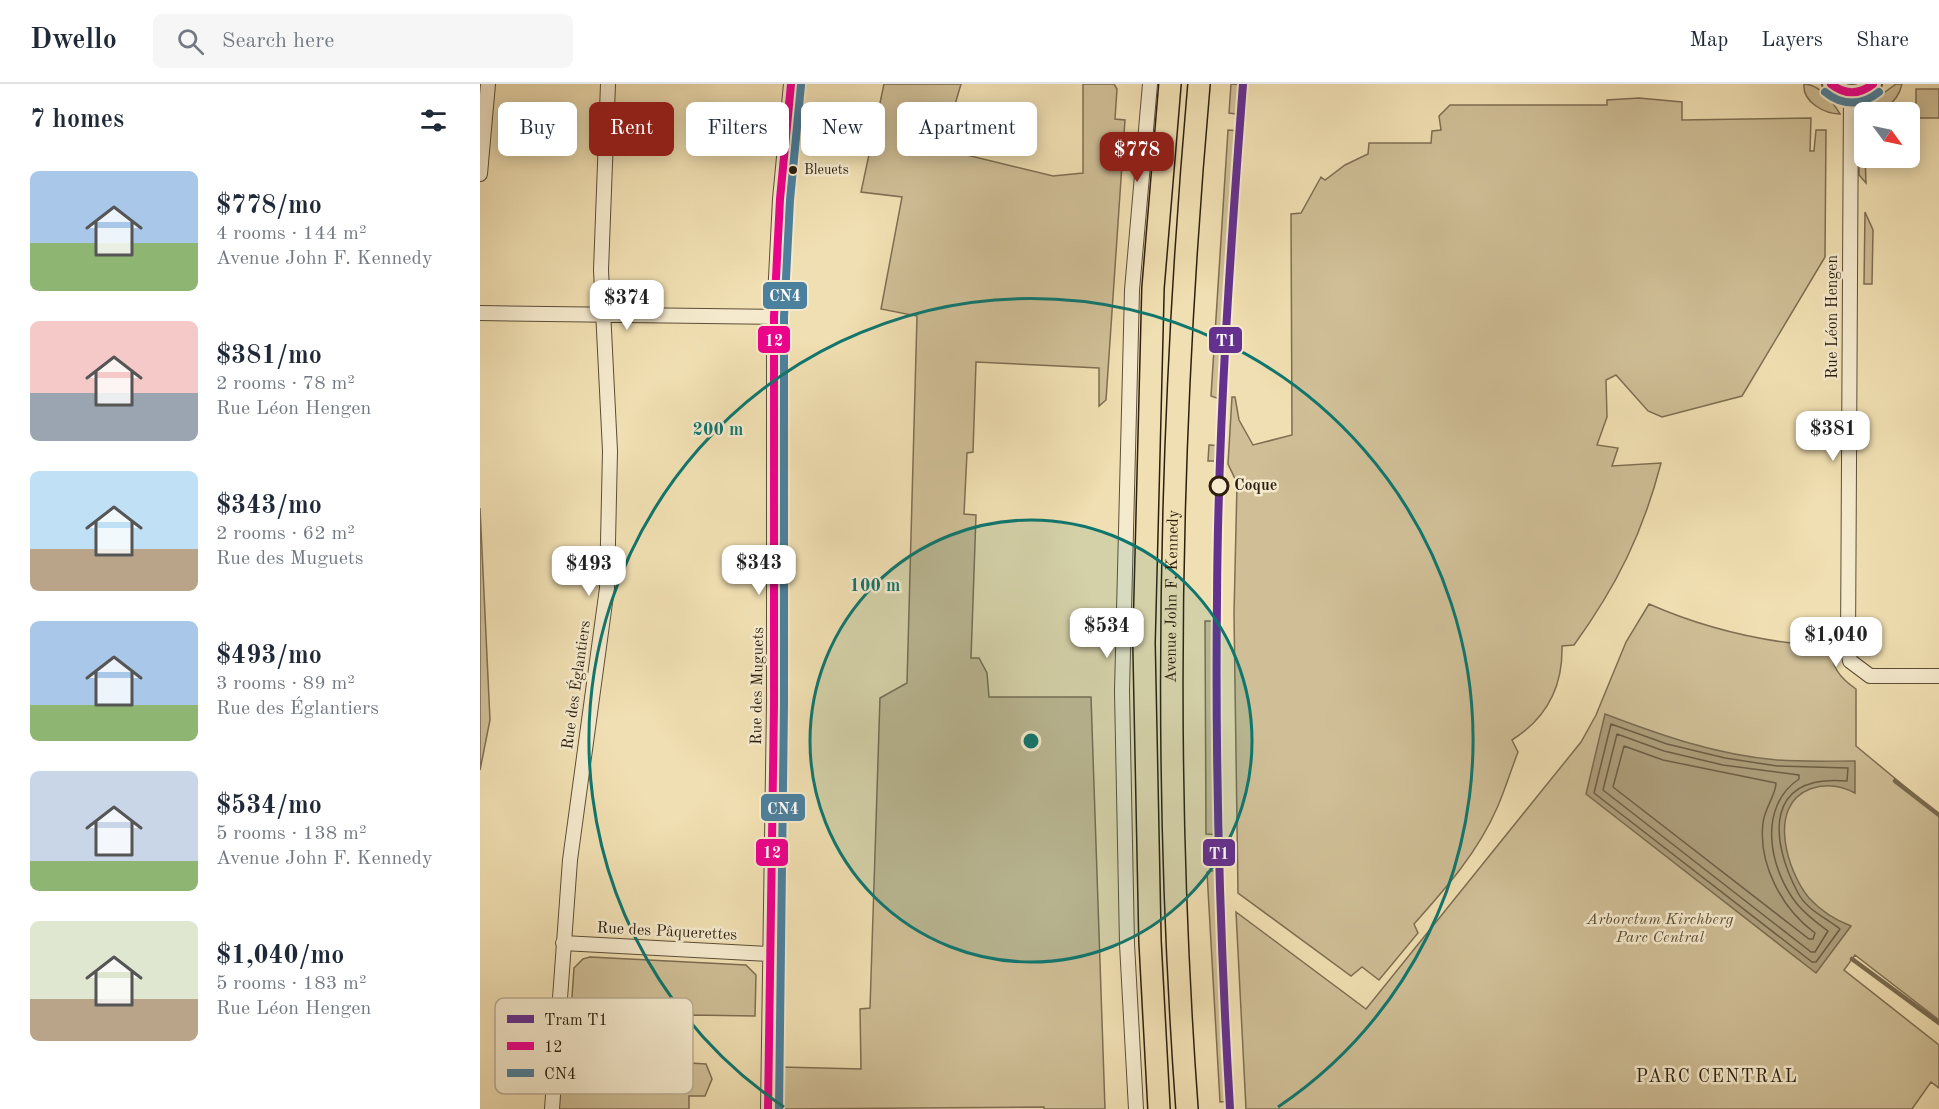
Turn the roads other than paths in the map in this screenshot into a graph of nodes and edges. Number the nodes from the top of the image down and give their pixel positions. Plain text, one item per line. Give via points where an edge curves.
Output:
1 (488, 84) edge
2 (609, 84) edge
3 (791, 84) edge
4 (1150, 84) edge
5 (1170, 84) edge
6 (1199, 84) edge
7 (1831, 84) edge
8 (1873, 84) edge
9 (1851, 94) junction
10 (480, 174) edge
11 (1161, 175) junction
12 (1138, 209) junction
13 (480, 313) edge
14 (604, 315) junction
15 (774, 316) junction
16 (1939, 676) edge
17 (563, 943) junction
18 (769, 954) junction
19 (559, 998) edge
20 (553, 1094) edge
21 (552, 1109) edge
22 (768, 1109) edge
23 (1136, 1109) edge
24 (1159, 1109) edge
25 (1187, 1109) edge

1 - 10 street
2 - 14 street, Rue des Églantiers
3 - 15 street, Rue des Muguets
4 - 12 street, Avenue John F. Kennedy
5 - 11 main road, Avenue John F. Kennedy
6 - 25 main road, Avenue John F. Kennedy via 1186,250 1172,604 1176,939
7 - 9 street
8 - 9 street
9 - 16 street, Rue Léon Hengen via 1850,661 1870,676
11 - 12 street, Avenue John F. Kennedy
11 - 24 main road, Avenue John F. Kennedy via 1153,288 1144,697
12 - 23 street, Avenue John F. Kennedy via 1132,290 1122,692 1127,944
13 - 14 street
14 - 15 street
14 - 17 street, Rue des Églantiers via 610,451 607,588 570,860
15 - 18 street, Rue des Muguets via 774,704
17 - 18 street, Rue des Pâquerettes
17 - 19 street, Rue des Églantiers
18 - 22 street, Rue des Muguets
20 - 21 street, Rue des Églantiers

